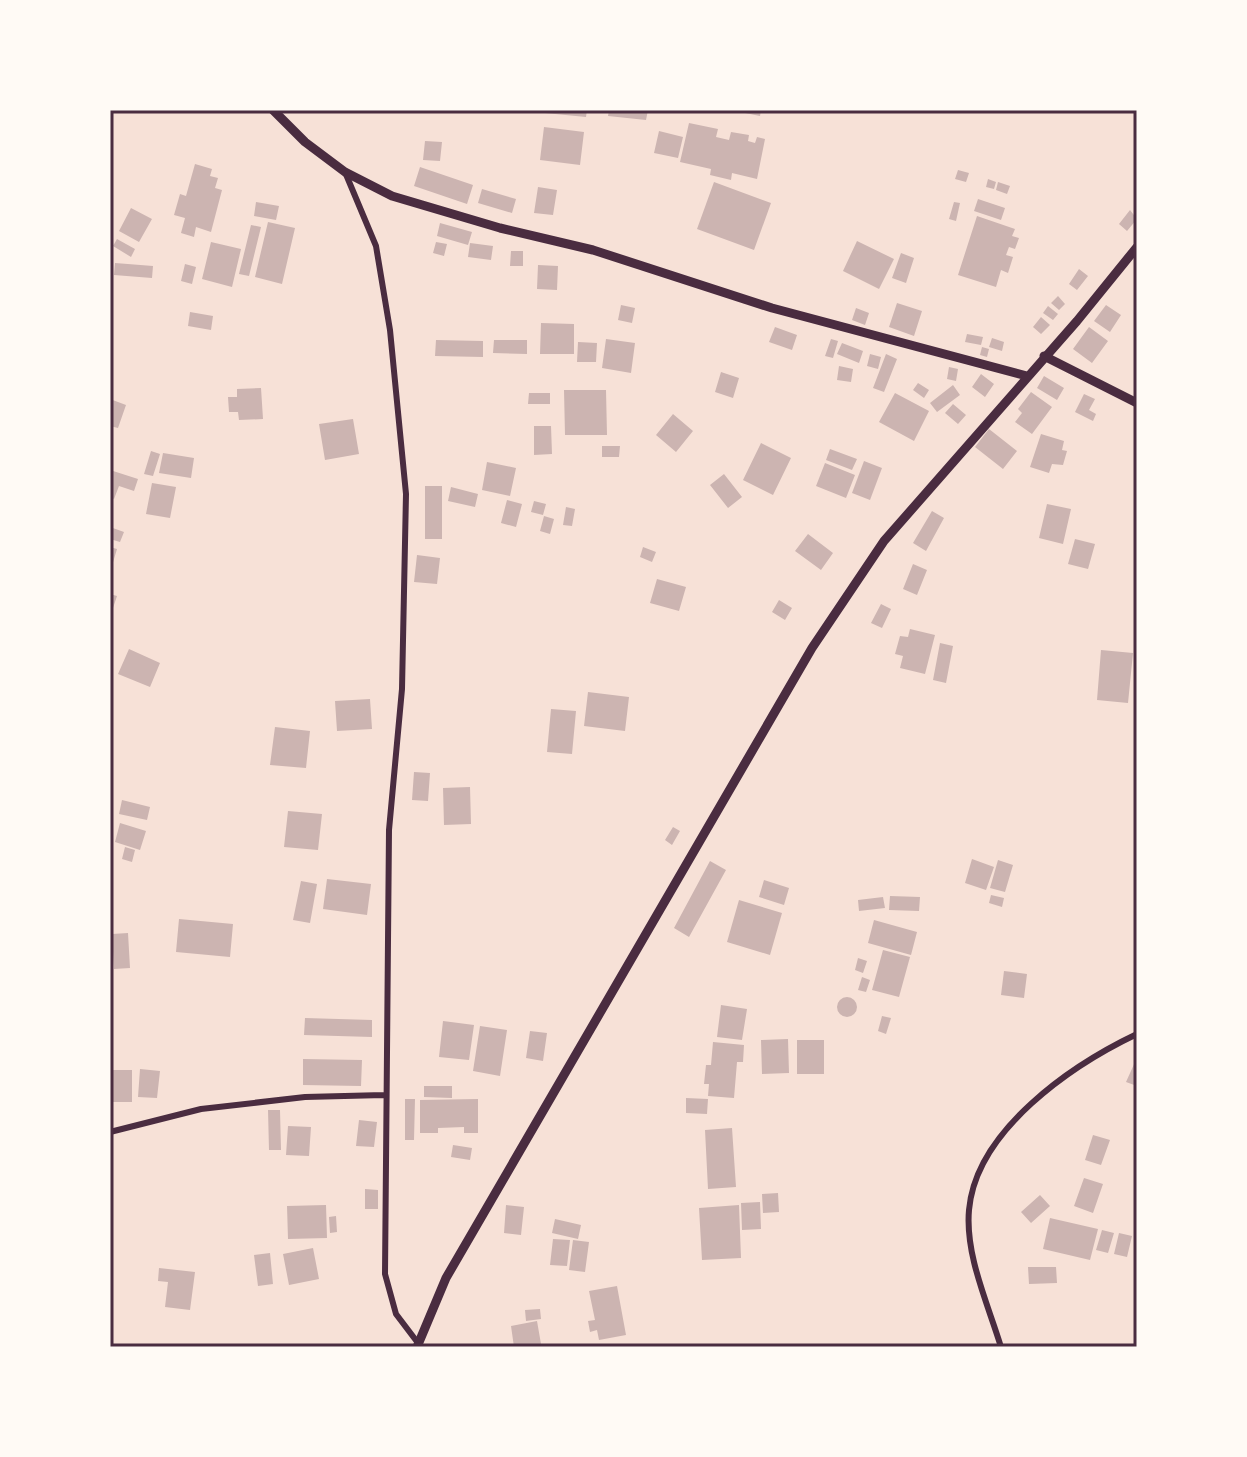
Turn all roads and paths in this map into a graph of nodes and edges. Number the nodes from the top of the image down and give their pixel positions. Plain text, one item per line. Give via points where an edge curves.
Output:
1 (273, 110) edge
2 (345, 172) junction
3 (1137, 247) edge
4 (1044, 356) junction
5 (1027, 376) junction
6 (1137, 403) edge
7 (1137, 1034) edge
8 (384, 1095) junction
9 (110, 1132) edge
10 (417, 1345) edge
11 (1001, 1347) edge

1 - 2 main road
2 - 5 main road via 406,200
2 - 8 street via 376,246 406,494 402,689 389,830
3 - 4 main road
4 - 5 main road
4 - 6 main road
5 - 10 main road via 884,541 812,648 454,1264
7 - 11 street via 1056,1081 994,1145 980,1172 969,1208 971,1248
8 - 9 street via 305,1097 201,1109
8 - 10 street via 385,1274 396,1314

